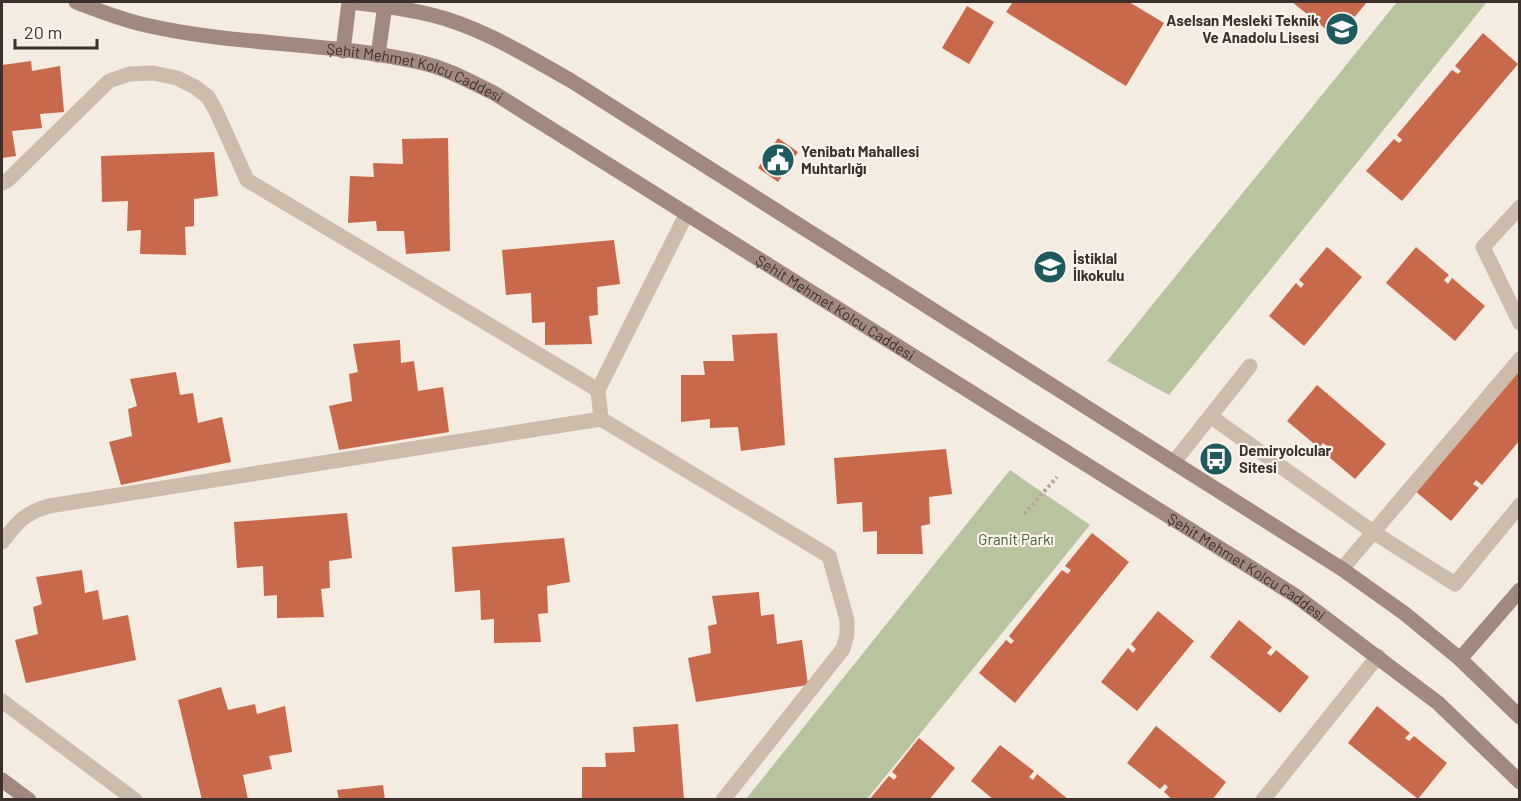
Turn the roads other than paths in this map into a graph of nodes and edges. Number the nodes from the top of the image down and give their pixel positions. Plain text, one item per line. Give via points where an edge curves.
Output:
1 (76, 2) edge
2 (349, 2) edge
3 (386, 3) edge
4 (343, 51) junction
5 (378, 55) junction
6 (2, 183) edge
7 (1520, 207) edge
8 (687, 213) junction
9 (1520, 323) edge
10 (1520, 359) edge
11 (1250, 366) dead end
12 (598, 390) junction
13 (1210, 416) junction
14 (602, 419) junction
15 (1174, 462) junction
16 (1520, 505) edge
17 (1373, 532) junction
18 (2, 542) edge
19 (1342, 569) junction
20 (1520, 590) edge
21 (1378, 656) junction
22 (1460, 659) junction
23 (2, 702) edge
24 (1520, 717) edge
25 (2, 780) edge
26 (1520, 782) edge
27 (29, 800) edge
28 (135, 800) edge
29 (723, 800) edge
30 (1263, 800) edge

1 - 4 street, Şehit Mehmet Kolcu Caddesi via 112,16 174,31
2 - 3 street
2 - 4 street
3 - 5 street
3 - 15 street via 478,31 570,80
4 - 5 street, Şehit Mehmet Kolcu Caddesi
5 - 8 street, Şehit Mehmet Kolcu Caddesi via 424,63 477,84
6 - 12 street via 109,81 129,74 177,78 208,97 246,180
7 - 9 street via 1483,247
8 - 12 street
8 - 21 street, Şehit Mehmet Kolcu Caddesi via 1296,596
10 - 17 street
11 - 13 street
12 - 14 street
13 - 15 street
13 - 17 street
14 - 18 street via 49,506 21,518
14 - 29 street via 829,556 847,620 843,649
15 - 19 street
16 - 17 street via 1455,584
17 - 19 street
19 - 22 street
20 - 22 street
21 - 26 street, Şehit Mehmet Kolcu Caddesi via 1438,703
21 - 30 street
22 - 24 street
23 - 28 street
25 - 27 street

